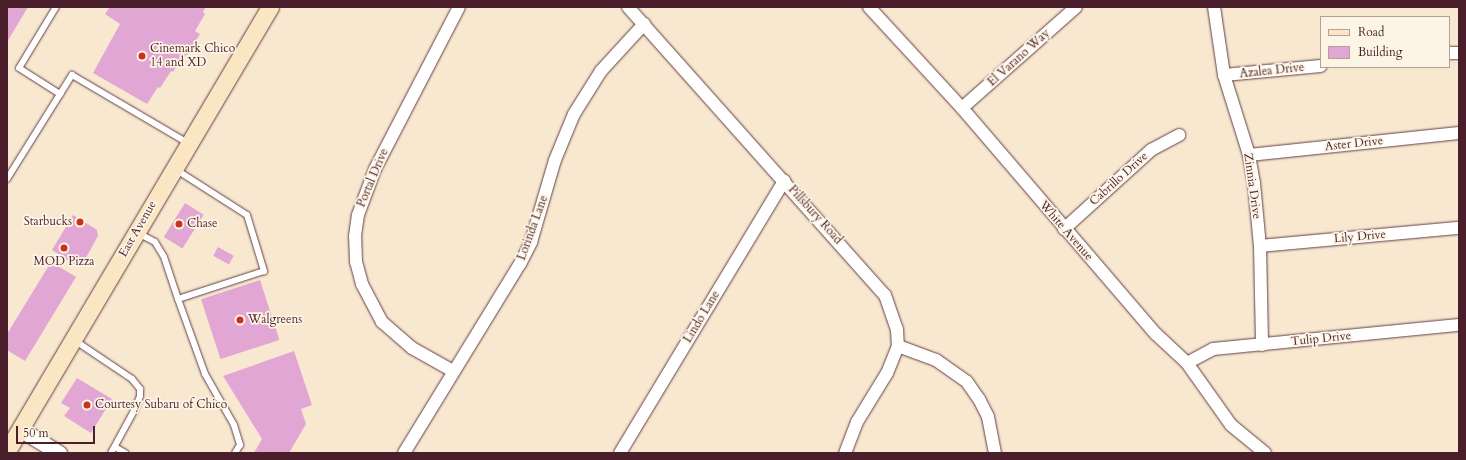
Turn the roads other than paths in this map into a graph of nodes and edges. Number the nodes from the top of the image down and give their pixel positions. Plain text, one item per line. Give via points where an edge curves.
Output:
1 (56, 7) edge
2 (270, 7) edge
3 (459, 7) edge
4 (628, 7) edge
5 (869, 7) edge
6 (1076, 7) edge
7 (1214, 7) edge
8 (644, 24) junction
9 (1320, 66) edge
10 (1224, 75) junction
11 (60, 94) junction
12 (962, 108) junction
13 (1459, 133) edge
14 (1179, 135) dead end
15 (188, 143) junction
16 (1249, 155) junction
17 (173, 168) junction
18 (7, 180) edge
19 (784, 181) junction
20 (1459, 228) edge
21 (1064, 229) junction
22 (136, 232) junction
23 (1260, 246) junction
24 (178, 299) junction
25 (1459, 325) edge
26 (73, 340) junction
27 (1262, 345) junction
28 (898, 346) junction
29 (1187, 363) junction
30 (453, 371) junction
31 (14, 425) edge
32 (115, 447) junction
33 (7, 451) edge
34 (59, 453) edge
35 (111, 453) edge
36 (125, 453) edge
37 (235, 453) edge
38 (404, 453) edge
39 (620, 453) edge
40 (845, 453) edge
41 (995, 453) edge
42 (1265, 453) edge

1 - 11 lane via 19,68
2 - 15 main road, East Avenue
3 - 30 street, Portal Drive via 375,169 358,215 354,236 356,262 362,284 382,322 412,348
4 - 8 street, Pillsbury Road
5 - 12 street, White Avenue
6 - 12 street, El Varano Way
7 - 10 street, Zinnia Drive
8 - 19 street, Pillsbury Road
8 - 30 street, Lorinda Lane via 601,70 574,114 559,148 530,242 520,264
9 - 10 street, Azalea Drive
10 - 16 street, Zinnia Drive
11 - 15 lane via 72,75
11 - 18 lane
12 - 21 street, White Avenue
13 - 16 street, Aster Drive
14 - 21 street, Cabrillo Drive via 1151,150
15 - 17 main road, East Avenue
16 - 23 street, Zinnia Drive
17 - 22 main road, East Avenue
17 - 24 lane via 247,215 264,271
19 - 28 street, Pillsbury Road via 885,295 897,329
19 - 39 street, Lindo Lane
20 - 23 street, Lily Drive
21 - 29 street, White Avenue via 1156,334
22 - 24 lane via 155,242 164,257
22 - 26 main road, East Avenue
23 - 27 street, Zinnia Drive
24 - 37 lane via 205,374 234,426 240,445
25 - 27 street, Tulip Drive
26 - 31 main road, East Avenue
26 - 32 lane via 132,379 140,389 135,409
27 - 29 street, Tulip Drive via 1213,349
28 - 40 street, Pillsbury Road via 887,373 857,422
28 - 41 street via 936,360 966,382 980,399 988,417
29 - 42 street, White Avenue via 1231,425
30 - 38 street, Lorinda Lane
31 - 33 main road, East Avenue
31 - 34 street
32 - 35 lane
32 - 36 lane

